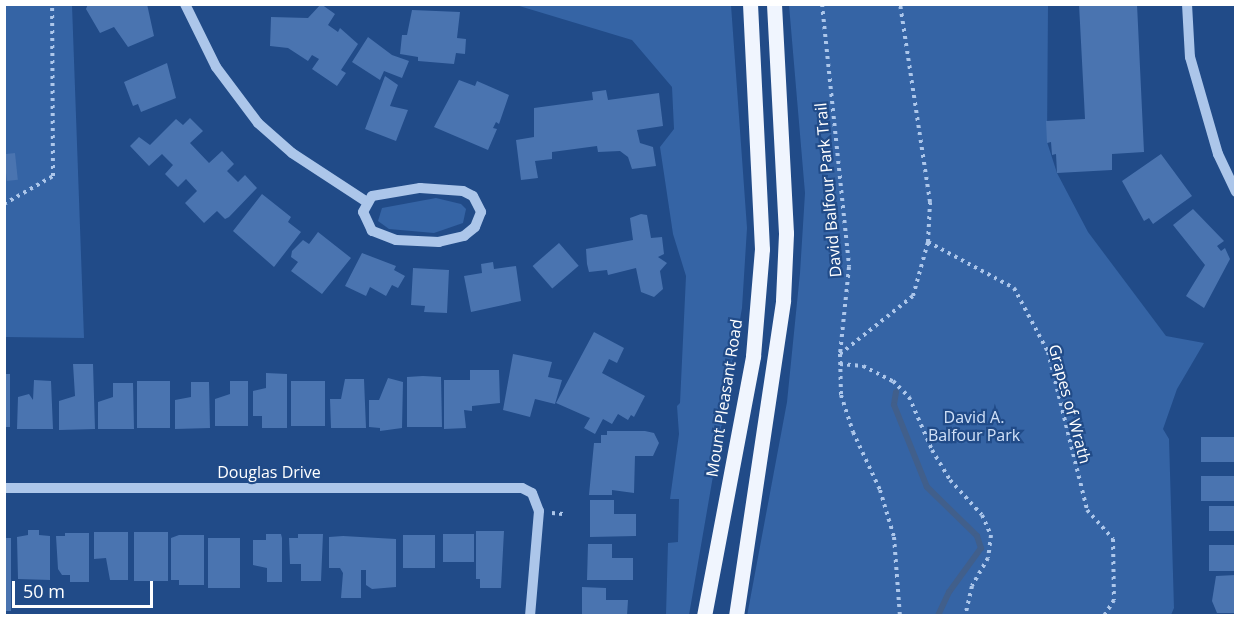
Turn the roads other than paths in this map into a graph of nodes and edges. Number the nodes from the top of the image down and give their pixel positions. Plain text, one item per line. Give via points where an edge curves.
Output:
1 (185, 4) edge
2 (750, 4) edge
3 (774, 4) edge
4 (1187, 4) edge
5 (1236, 192) edge
6 (367, 202) junction
7 (4, 488) edge
8 (530, 615) edge
9 (704, 615) edge
10 (736, 615) edge

1 - 6 street via 216,67 258,123 292,153
2 - 9 main road, Mount Pleasant Road via 762,249 753,356
3 - 10 main road via 786,233 783,300
4 - 5 street via 1190,57 1218,154
6 - 6 street via 363,212 372,231 396,240 454,240 475,227 481,212 473,196 449,189 382,192
7 - 8 street, Douglas Drive via 506,486 532,493 539,511

